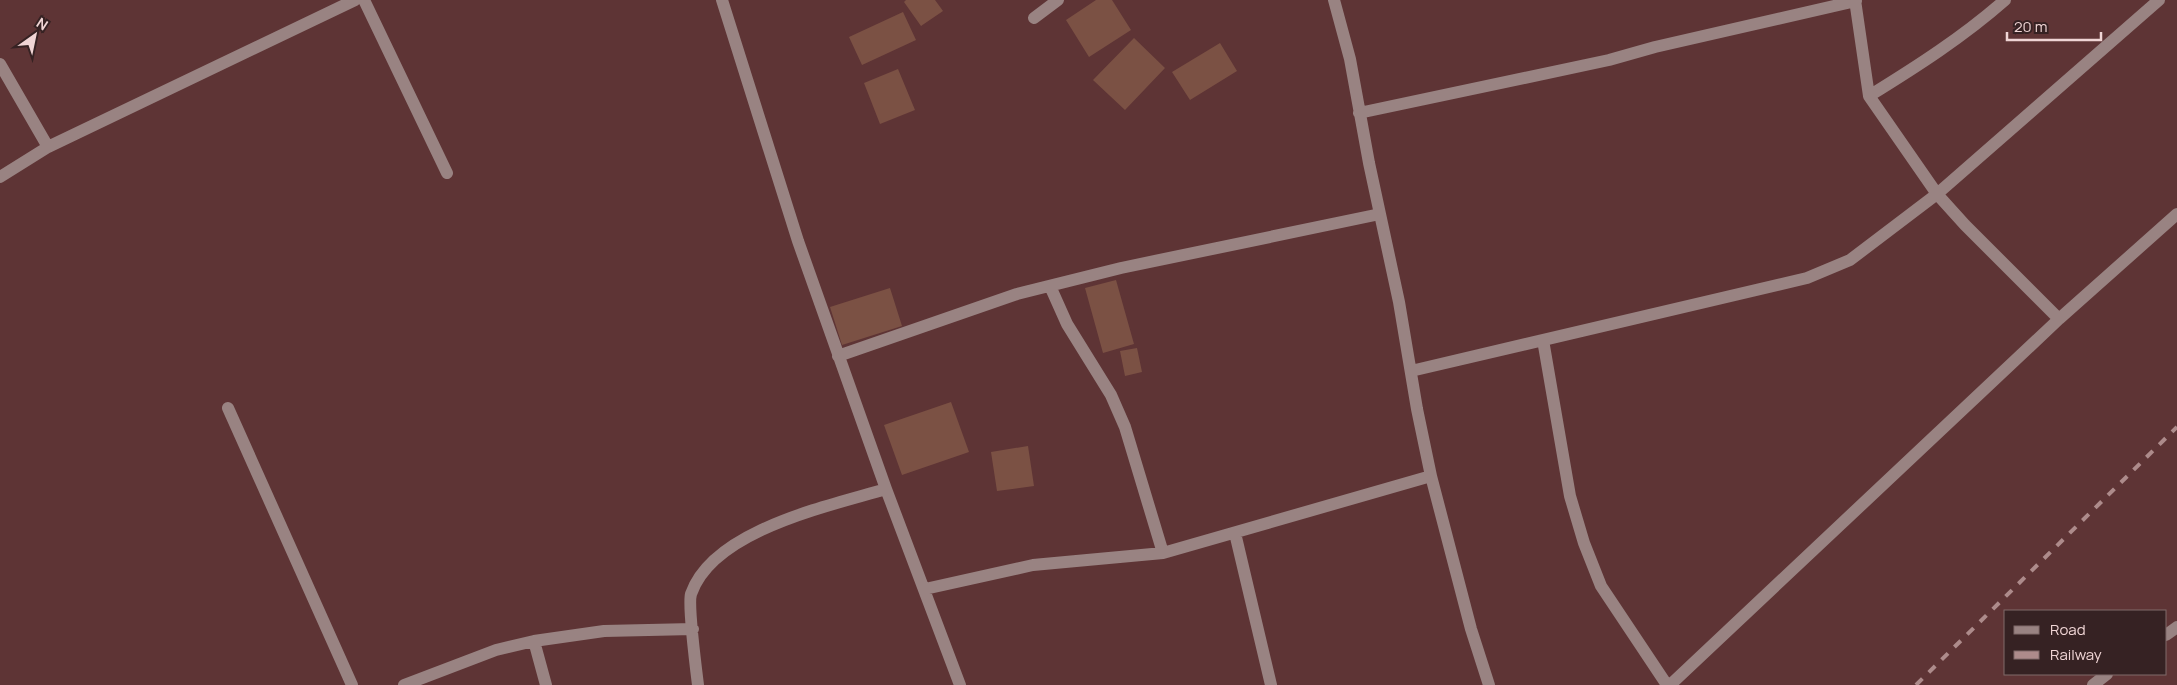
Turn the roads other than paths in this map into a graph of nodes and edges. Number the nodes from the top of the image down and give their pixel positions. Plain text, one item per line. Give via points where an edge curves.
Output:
1 (355, 0) edge
2 (364, 0) edge
3 (722, 0) edge
4 (1058, 0) edge
5 (1334, 0) edge
6 (2005, 0) edge
7 (2159, 0) edge
8 (1856, 1) edge
9 (1034, 18) dead end
10 (0, 64) edge
11 (1869, 96) junction
12 (1359, 113) junction
13 (48, 147) junction
14 (446, 173) dead end
15 (0, 177) edge
16 (1937, 194) junction
17 (1380, 214) junction
18 (2177, 214) edge
19 (1050, 286) junction
20 (2059, 319) junction
21 (1543, 340) junction
22 (838, 356) junction
23 (1410, 371) junction
24 (228, 408) dead end
25 (1431, 476) junction
26 (886, 489) junction
27 (1235, 533) junction
28 (1163, 553) junction
29 (925, 588) junction
30 (693, 629) junction
31 (534, 641) junction
32 (2106, 675) edge
33 (352, 685) edge
34 (404, 685) edge
35 (546, 685) edge
36 (698, 685) edge
37 (960, 685) edge
38 (1271, 685) edge
39 (1489, 685) edge
40 (1669, 685) edge
41 (2093, 685) edge

1 - 13 street
2 - 14 street
3 - 22 street
4 - 9 street
5 - 12 street via 1350,59
6 - 11 street via 1951,42
7 - 16 street
8 - 11 street
8 - 12 street via 1609,60
10 - 13 street
11 - 16 street
12 - 17 street
13 - 15 street
16 - 20 street
16 - 21 street via 1850,260 1815,276
17 - 19 street
17 - 23 street
18 - 20 street
19 - 22 street via 1016,294
19 - 28 street via 1067,324 1111,396 1125,427
20 - 40 street
21 - 23 street
21 - 40 street via 1570,496 1584,543 1601,586
22 - 26 street
23 - 25 street
24 - 33 street
25 - 27 street
25 - 39 street
26 - 29 street
26 - 30 street via 788,518 747,536 733,546 699,579 690,596
27 - 28 street
27 - 38 street
28 - 29 street via 1033,565
29 - 37 street
30 - 31 street via 604,631
30 - 36 street
31 - 34 street via 496,650
31 - 35 street
32 - 41 street

